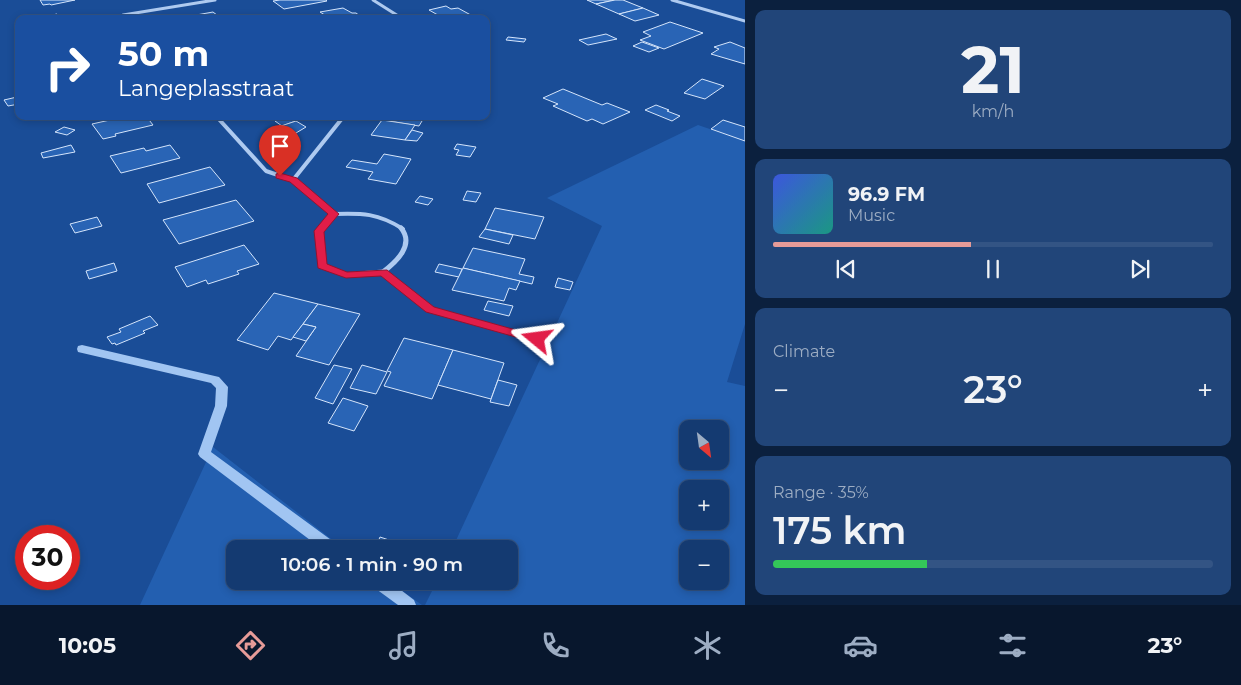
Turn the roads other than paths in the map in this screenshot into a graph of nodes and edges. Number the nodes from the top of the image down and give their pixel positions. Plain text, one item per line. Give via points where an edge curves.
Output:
1 (215, 0) edge
2 (373, 0) edge
3 (672, 0) edge
4 (123, 15) edge
5 (397, 15) edge
6 (745, 21) edge
7 (220, 120) edge
8 (341, 120) edge
9 (293, 180) junction
10 (334, 214) junction
11 (383, 272) junction
12 (537, 339) dead end

1 - 4 street
2 - 5 street
3 - 6 street
7 - 9 street via 266,171
8 - 9 street
9 - 10 street
10 - 11 street via 319,231 322,266 346,275
10 - 11 street via 366,213 388,217 403,229 406,242 402,258
11 - 12 street via 430,310

